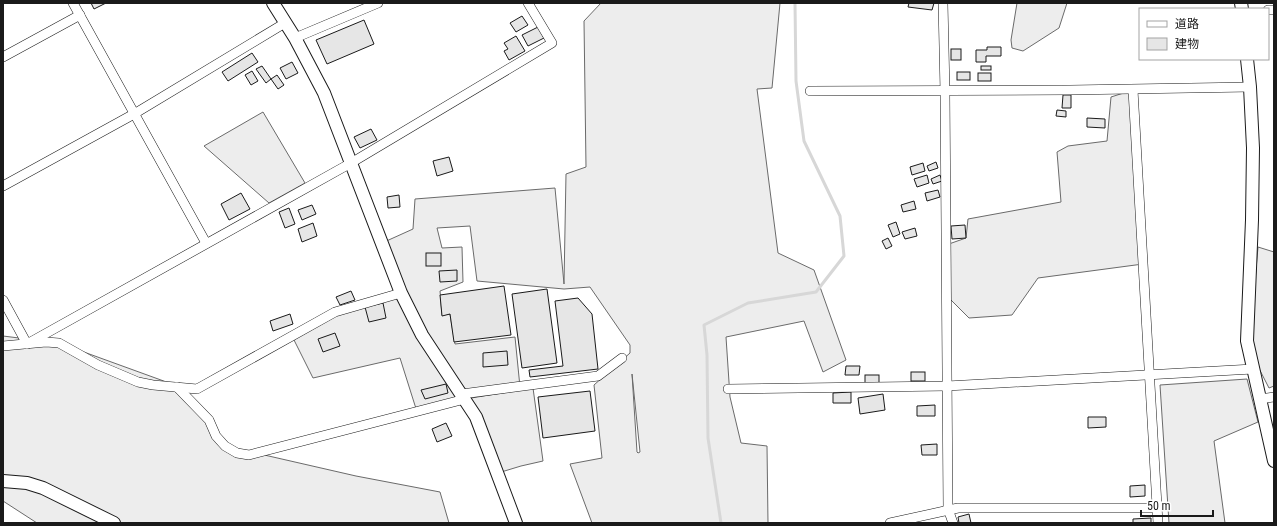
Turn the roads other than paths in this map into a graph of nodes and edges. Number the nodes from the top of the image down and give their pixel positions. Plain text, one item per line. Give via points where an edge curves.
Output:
1 (73, 3) edge
2 (273, 3) edge
3 (378, 3) edge
4 (528, 3) edge
5 (943, 3) edge
6 (80, 15) junction
7 (285, 23) junction
8 (295, 38) junction
9 (3, 58) edge
10 (1247, 60) edge
11 (1250, 87) junction
12 (1134, 90) junction
13 (810, 91) dead end
14 (945, 92) junction
15 (134, 114) junction
16 (351, 163) junction
17 (3, 186) edge
18 (206, 243) junction
19 (401, 293) junction
20 (3, 300) edge
21 (27, 344) junction
22 (3, 346) edge
23 (622, 358) dead end
24 (1253, 369) junction
25 (1150, 376) junction
26 (947, 386) junction
27 (177, 388) junction
28 (728, 389) dead end
29 (464, 397) junction
30 (1274, 397) edge
31 (1260, 399) junction
32 (1274, 461) edge
33 (3, 481) edge
34 (1157, 508) junction
35 (948, 509) junction
36 (114, 523) edge
37 (516, 523) edge
38 (890, 523) edge
39 (953, 523) edge
40 (1158, 523) edge

1 - 6 street
2 - 7 street
3 - 8 street
4 - 16 street via 552,43
5 - 14 street
6 - 9 street
6 - 15 street
7 - 8 street
7 - 15 street
8 - 16 street via 324,93
10 - 11 street
11 - 12 street
11 - 24 street via 1253,148 1247,341
12 - 14 street
12 - 25 street
13 - 14 street
14 - 26 street
15 - 17 street
15 - 18 street
16 - 18 street
16 - 19 street
18 - 21 street
19 - 27 street via 335,312 197,389
19 - 29 street via 422,335
20 - 21 street
21 - 22 street
21 - 27 street via 59,343 98,365 138,382
23 - 29 street via 598,376
24 - 25 street
24 - 31 street
25 - 26 street
25 - 34 street
26 - 28 street
26 - 35 street
27 - 29 street via 209,420 216,436 225,446 237,453 249,455
29 - 37 street via 483,433
30 - 31 street
31 - 32 street
33 - 36 street via 28,483 43,488
34 - 35 street
34 - 40 street
35 - 38 street
35 - 39 street

